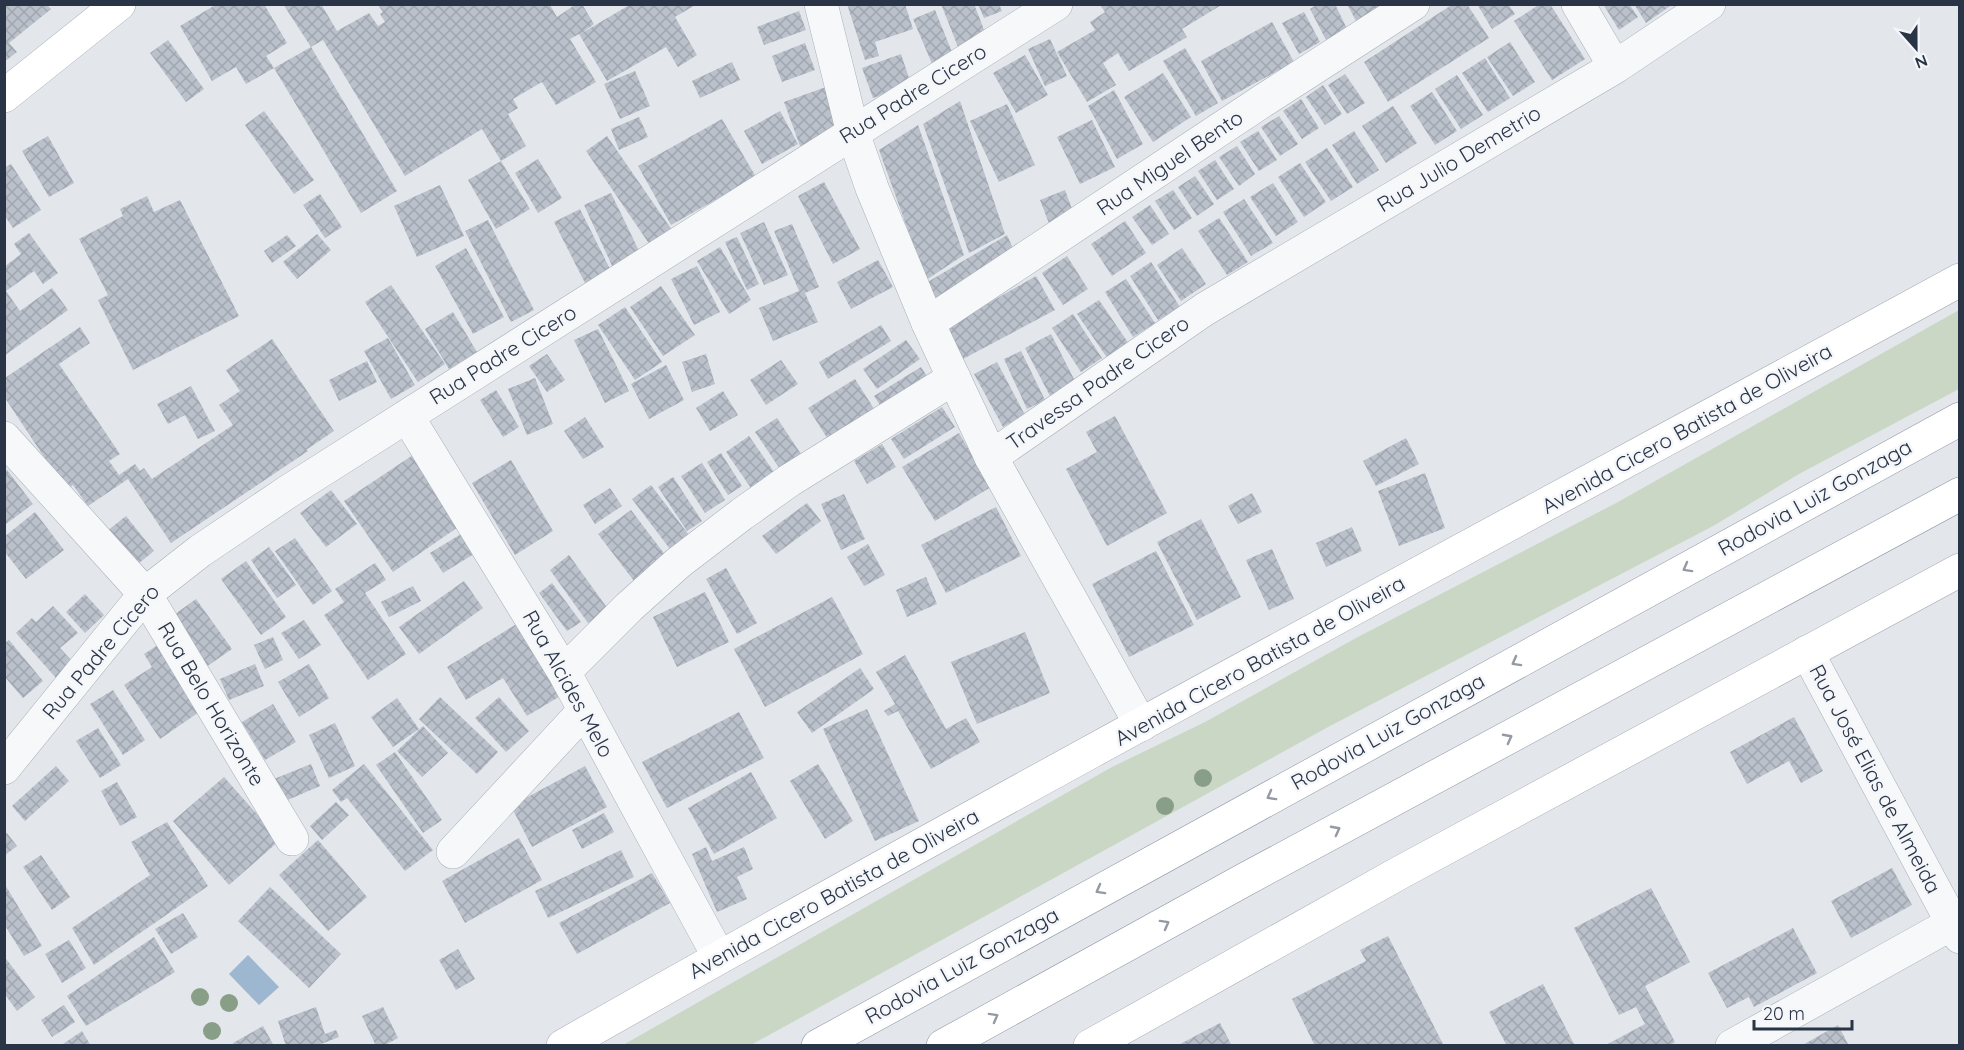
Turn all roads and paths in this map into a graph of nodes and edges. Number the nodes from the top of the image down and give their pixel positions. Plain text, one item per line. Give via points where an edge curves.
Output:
1 (119, 4) edge
2 (821, 4) edge
3 (1056, 4) edge
4 (1413, 4) edge
5 (1578, 4) edge
6 (1709, 4) edge
7 (1615, 67) junction
8 (4, 96) edge
9 (853, 133) junction
10 (1959, 280) edge
11 (1205, 309) joint
12 (928, 323) junction
13 (954, 378) junction
14 (407, 416) junction
15 (1959, 419) edge
16 (4, 438) edge
17 (991, 457) junction
18 (1959, 494) edge
19 (1959, 570) edge
20 (145, 594) junction
21 (1807, 652) junction
22 (564, 672) junction
23 (584, 711) junction
24 (1141, 725) junction
25 (4, 768) edge
26 (292, 839) dead end
27 (453, 852) dead end
28 (1957, 926) edge
29 (719, 957) junction
30 (563, 1046) edge
31 (818, 1046) edge
32 (943, 1046) edge
33 (1090, 1046) edge
34 (1732, 1046) edge

1 - 8 main road
2 - 9 street
3 - 9 street, Rua Padre Cicero
4 - 12 street, Rua Miguel Bento
5 - 7 street
6 - 7 street, Rua Julio Demetrio
7 - 11 street, Rua Julio Demetrio
9 - 12 street
9 - 14 street, Rua Padre Cicero
10 - 24 main road, Avenida Cicero Batista de Oliveira
11 - 17 street, Travessa Padre Cicero
12 - 13 street
13 - 17 street
13 - 22 street via 742,514 678,563
14 - 20 street, Rua Padre Cicero via 200,551
14 - 22 street, Rua Alcides Melo
15 -> 31 main road, Rodovia Luiz Gonzaga
16 - 20 street, Rua Belo Horizonte
17 - 24 street
32 -> 18 main road
19 - 21 main road
20 - 25 street, Rua Padre Cicero
20 - 26 street, Rua Belo Horizonte
21 - 28 street, Rua José Elias de Almeida
21 - 33 main road
22 - 23 street, Rua Alcides Melo
23 - 27 street
23 - 29 street, Rua Alcides Melo
24 - 29 main road, Avenida Cicero Batista de Oliveira
28 - 34 street
29 - 30 main road, Avenida Cicero Batista de Oliveira

